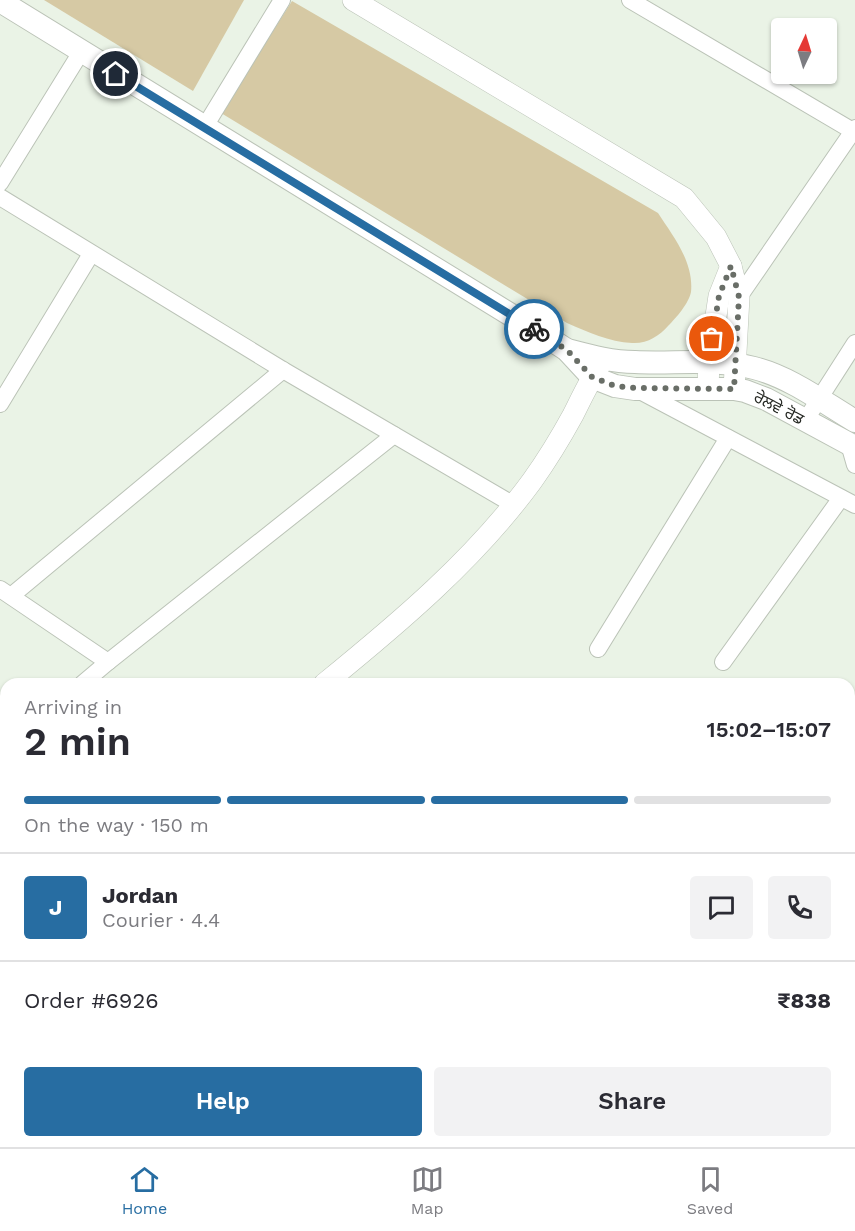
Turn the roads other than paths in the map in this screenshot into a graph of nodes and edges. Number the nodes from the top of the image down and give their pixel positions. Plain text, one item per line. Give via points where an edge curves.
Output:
1 (282, 0) edge
2 (353, 0) edge
3 (630, 0) edge
4 (0, 1) edge
5 (81, 52) junction
6 (204, 128) junction
7 (854, 129) edge
8 (0, 183) edge
9 (0, 197) edge
10 (91, 254) junction
11 (731, 266) junction
12 (739, 297) junction
13 (855, 343) edge
14 (709, 362) junction
15 (735, 364) junction
16 (598, 368) junction
17 (283, 370) junction
18 (635, 388) junction
19 (708, 388) junction
20 (734, 389) junction
21 (819, 399) junction
22 (0, 404) edge
23 (805, 421) junction
24 (855, 421) edge
25 (394, 435) junction
26 (728, 438) junction
27 (853, 452) edge
28 (848, 501) edge
29 (514, 505) junction
30 (6, 593) edge
31 (598, 650) dead end
32 (108, 662) junction
33 (723, 662) dead end
34 (89, 678) edge
35 (331, 678) edge

1 - 6 street
2 - 11 street via 684,198 716,237
3 - 7 street
4 - 5 main road
5 - 6 main road
5 - 8 street
6 - 16 main road
7 - 12 street
9 - 10 street
10 - 17 street
10 - 22 street
11 - 12 street
11 - 14 street via 719,296
12 - 15 street
13 - 21 street
14 - 15 main road
14 - 16 main road
14 - 19 street
15 - 20 street
15 - 21 main road via 780,376
16 - 18 main road, ਰੇਲਵੇ ਰੋਡ via 615,386
16 - 29 street via 558,439
17 - 25 street
17 - 30 street
18 - 19 main road, ਰੇਲਵੇ ਰੋਡ
18 - 26 street
19 - 20 main road, ਰੇਲਵੇ ਰੋਡ
20 - 23 main road, ਰੇਲਵੇ ਰੋਡ via 766,399
21 - 23 street
21 - 24 main road
23 - 27 main road, ਰੇਲਵੇ ਰੋਡ
25 - 29 street
25 - 32 street
26 - 28 street
26 - 31 street
28 - 33 street
29 - 35 street via 443,579
30 - 32 street
32 - 34 street

